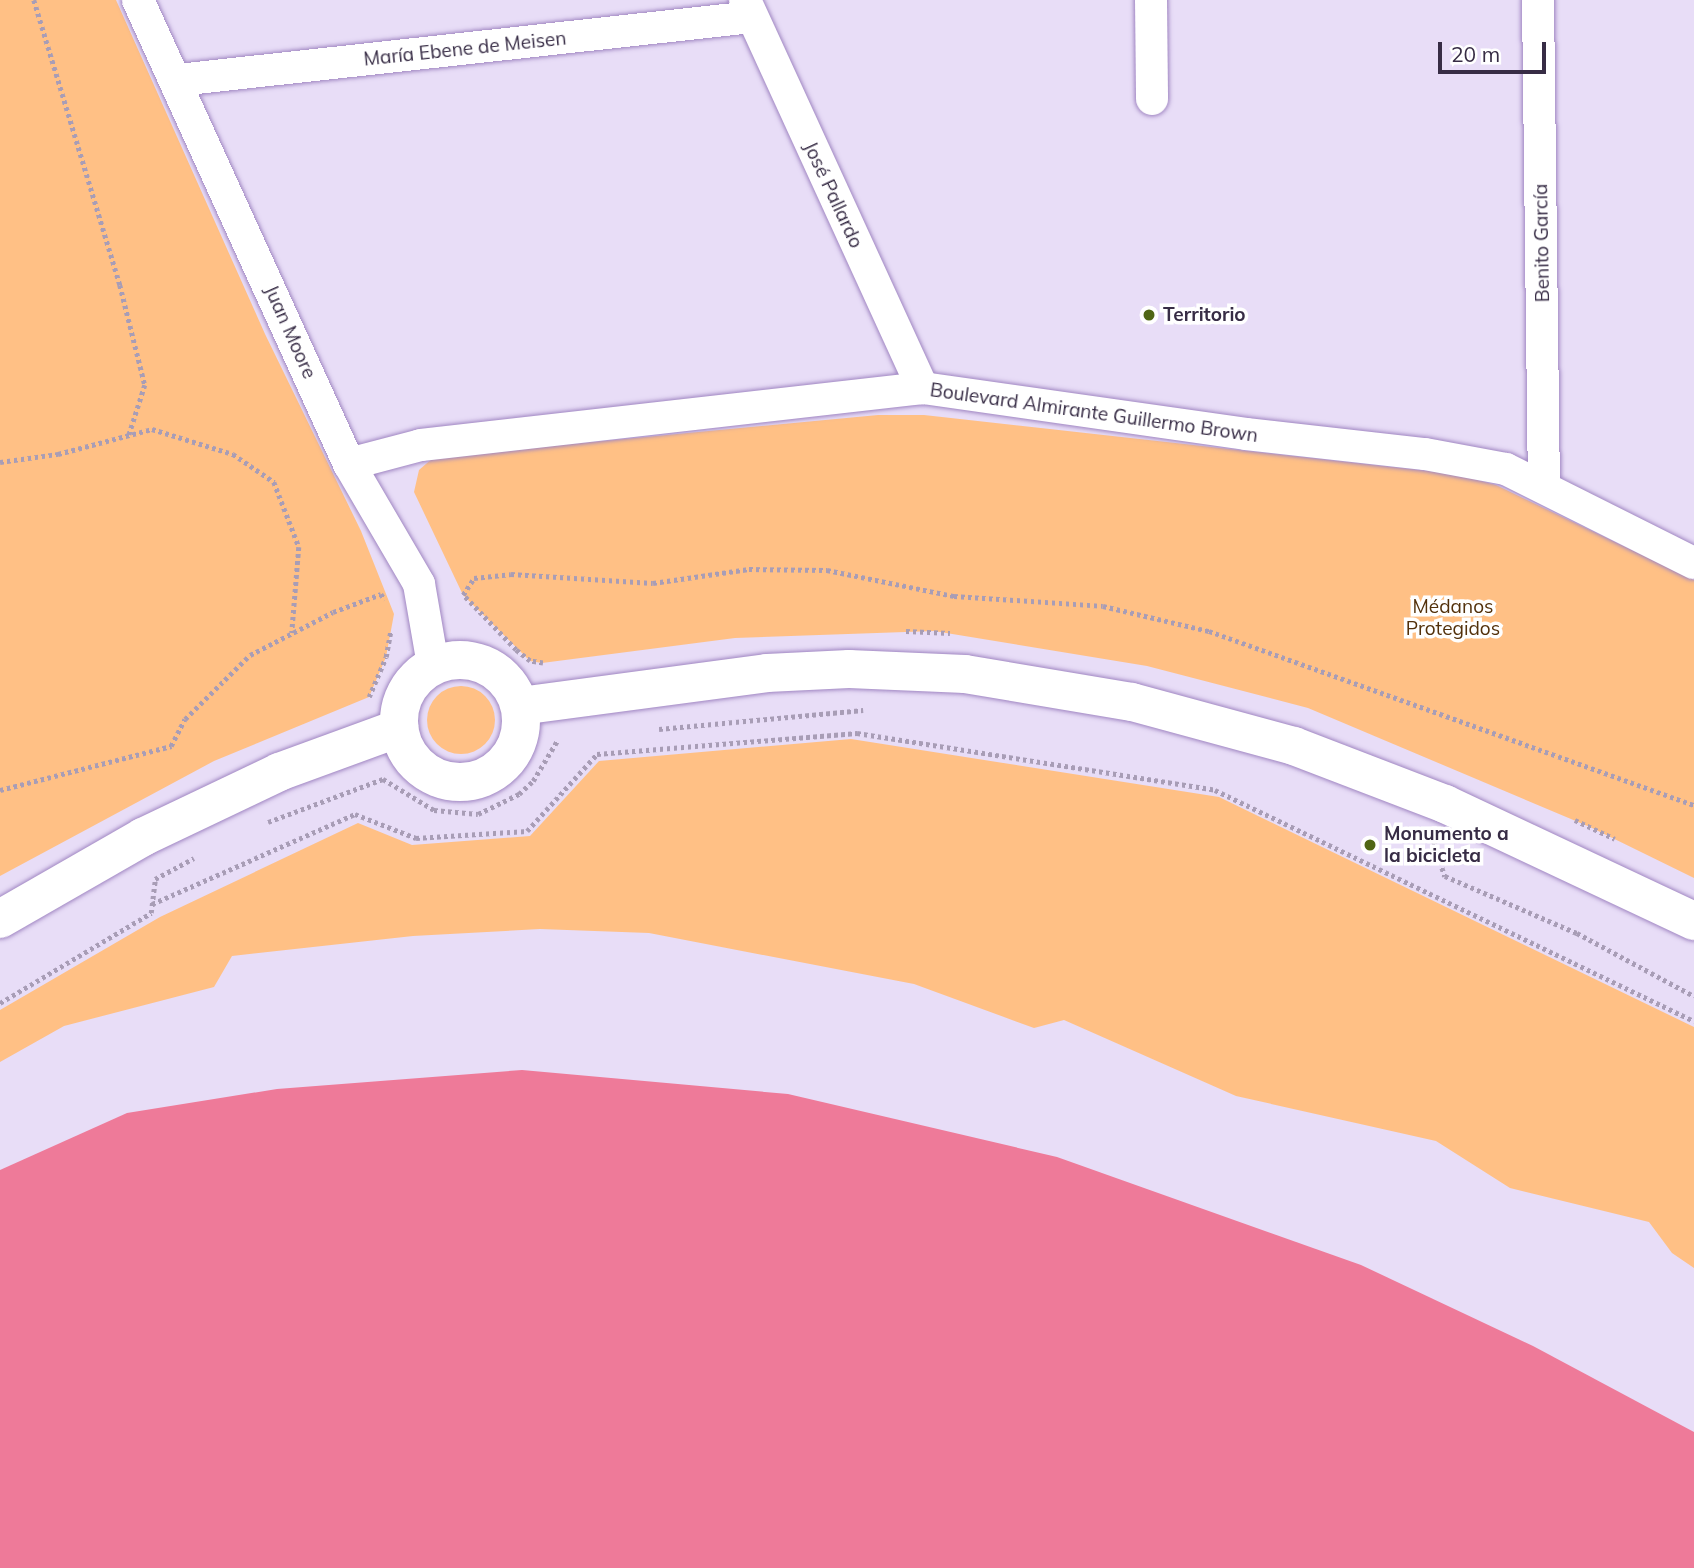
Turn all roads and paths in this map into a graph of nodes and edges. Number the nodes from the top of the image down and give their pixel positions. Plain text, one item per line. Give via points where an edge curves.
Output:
1 (34, 0) edge
2 (138, 0) edge
3 (1152, 0) edge
4 (1538, 0) edge
5 (749, 8) edge
6 (178, 80) junction
7 (1152, 99) dead end
8 (923, 388) junction
9 (129, 435) junction
10 (0, 463) edge
11 (349, 464) junction
12 (1545, 487) junction
13 (1694, 563) edge
14 (463, 595) dead end
15 (388, 604) dead end
16 (292, 634) junction
17 (433, 664) junction
18 (520, 706) junction
19 (872, 709) dead end
20 (399, 728) junction
21 (647, 730) dead end
22 (566, 740) dead end
23 (0, 790) edge
24 (1694, 805) edge
25 (258, 826) dead end
26 (1422, 837) dead end
27 (200, 854) dead end
28 (152, 904) junction
29 (0, 919) edge
30 (1694, 921) edge
31 (1694, 996) edge
32 (0, 1003) edge
33 (1694, 1021) edge

1 - 9 path via 120,285 145,385
2 - 6 street, Juan Moore
3 - 7 street
4 - 12 street, Benito García
5 - 6 street, María Ebene de Meisen
5 - 8 street, José Pallardo
6 - 11 street, Juan Moore
8 - 11 street, Boulevard Almirante Guillermo Brown via 421,444
8 - 12 street, Boulevard Almirante Guillermo Brown via 1470,461 1506,469
9 - 10 path
9 - 16 path via 152,429 233,454 274,482 299,547
11 - 17 street, Juan Moore via 419,584
12 - 13 street, Boulevard Almirante Guillermo Brown
14 - 24 path via 474,578 499,576 653,583 749,569 827,570 954,596 1103,606 1209,631 1343,676
15 - 16 path via 381,594
16 - 23 path via 250,655 185,719 171,746
17 - 18 main road via 452,659 487,665 513,689
17 - 20 main road via 406,691
18 - 20 main road via 517,745 491,775 472,782 432,776 416,764
18 - 30 main road via 767,673 849,669 965,674 1132,702 1294,746 1445,804
19 - 21 path
20 - 29 main road via 279,772 168,825
22 - 25 path via 553,741 533,781 519,794 478,814 434,810 383,779
26 - 31 path via 1435,842 1445,876 1577,933
27 - 28 path via 155,879
28 - 32 path via 152,913
28 - 33 path via 355,814 416,838 527,831 597,754 857,733 1215,790

